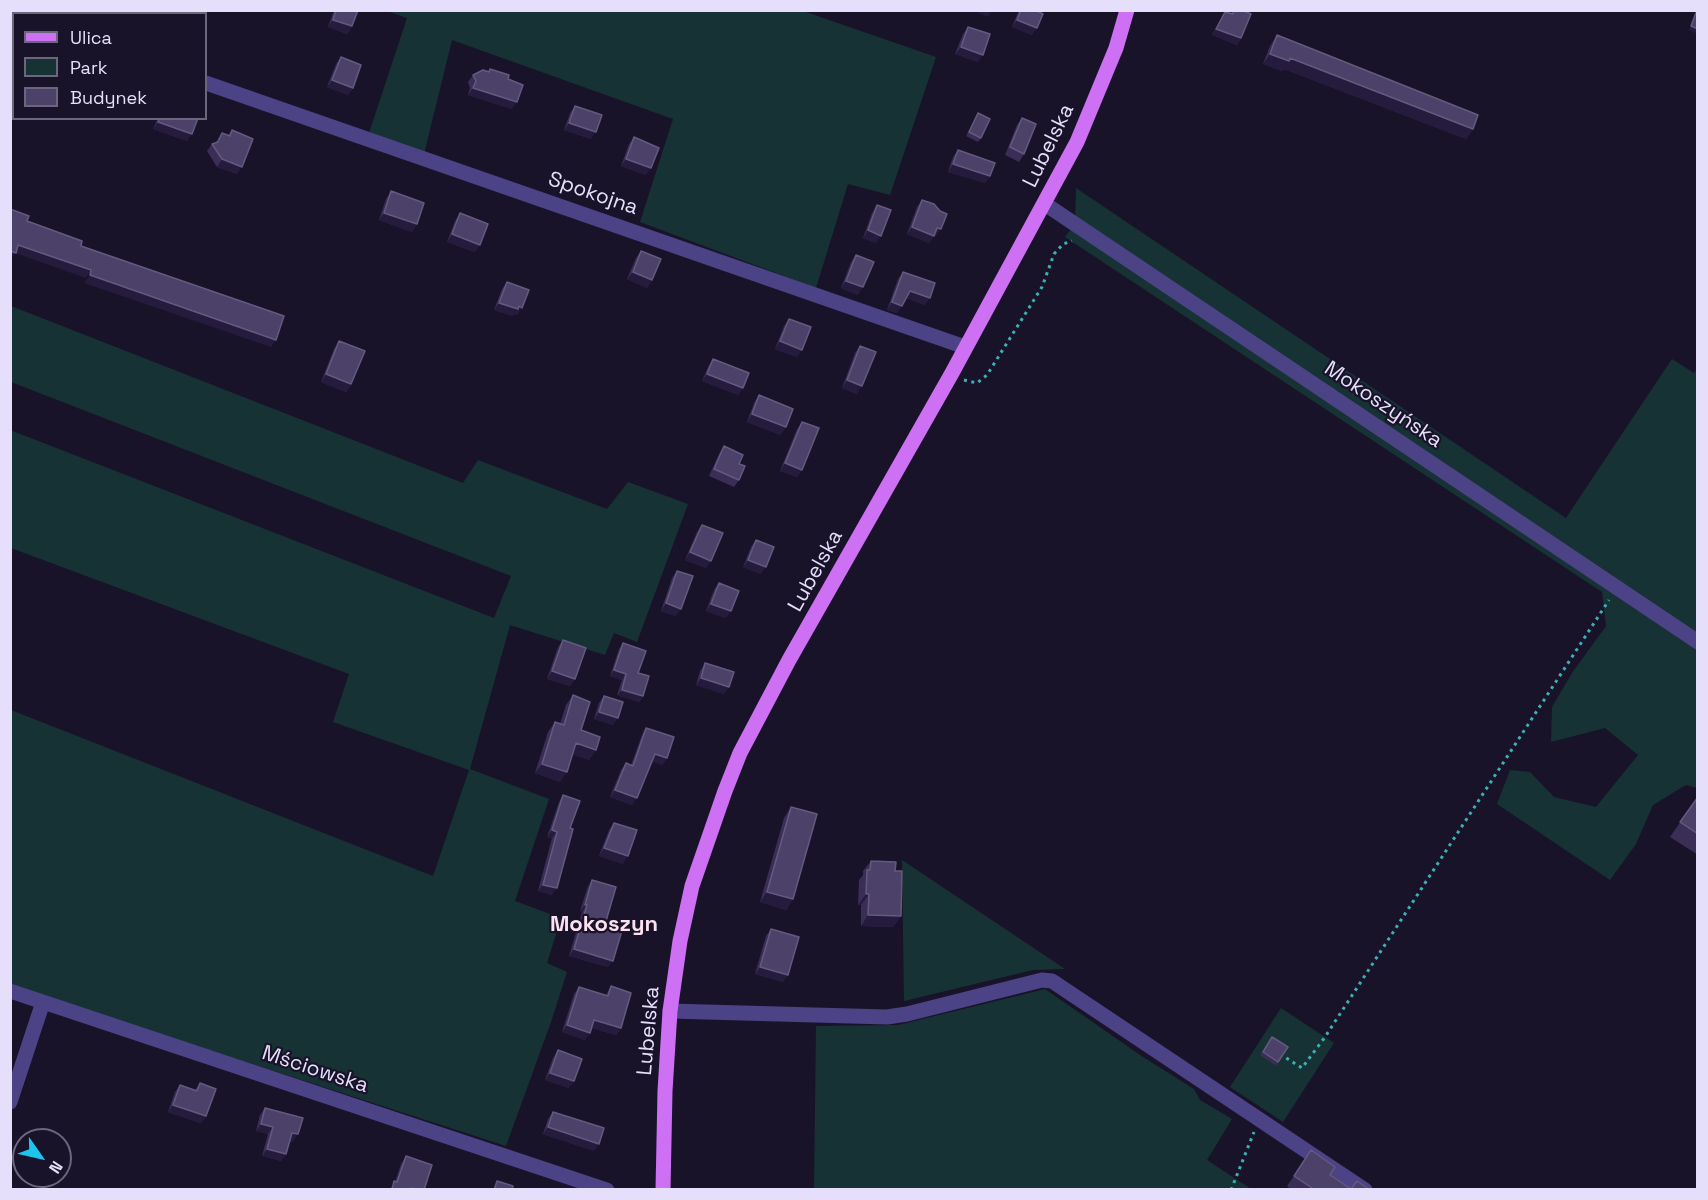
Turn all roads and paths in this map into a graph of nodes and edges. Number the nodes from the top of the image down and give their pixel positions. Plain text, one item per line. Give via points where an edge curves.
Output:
1 (1127, 10) edge
2 (207, 83) edge
3 (1045, 204) junction
4 (1077, 239) dead end
5 (965, 347) junction
6 (962, 379) dead end
7 (1616, 588) junction
8 (1698, 642) edge
9 (10, 991) edge
10 (43, 1002) junction
11 (670, 1011) junction
12 (1280, 1054) edge
13 (10, 1102) edge
14 (1259, 1119) junction
15 (607, 1190) edge
16 (663, 1190) edge
17 (1231, 1190) edge
18 (1365, 1190) edge

1 - 3 main road, Lubelska via 1116,48 1077,142
2 - 5 street, Spokojna
3 - 5 main road, Lubelska
3 - 7 street, Mokoszyńska
4 - 6 path via 1063,244 1054,254 1042,287 987,375 977,383
5 - 11 main road, Lubelska via 740,753 692,886
7 - 8 street, Mokoszyńska
7 - 12 path via 1325,1037 1302,1068
9 - 10 street, Mściowska
10 - 13 street
10 - 15 street, Mściowska
11 - 14 street via 887,1017 1042,980 1052,981
11 - 16 main road, Lubelska
14 - 17 path
14 - 18 street

